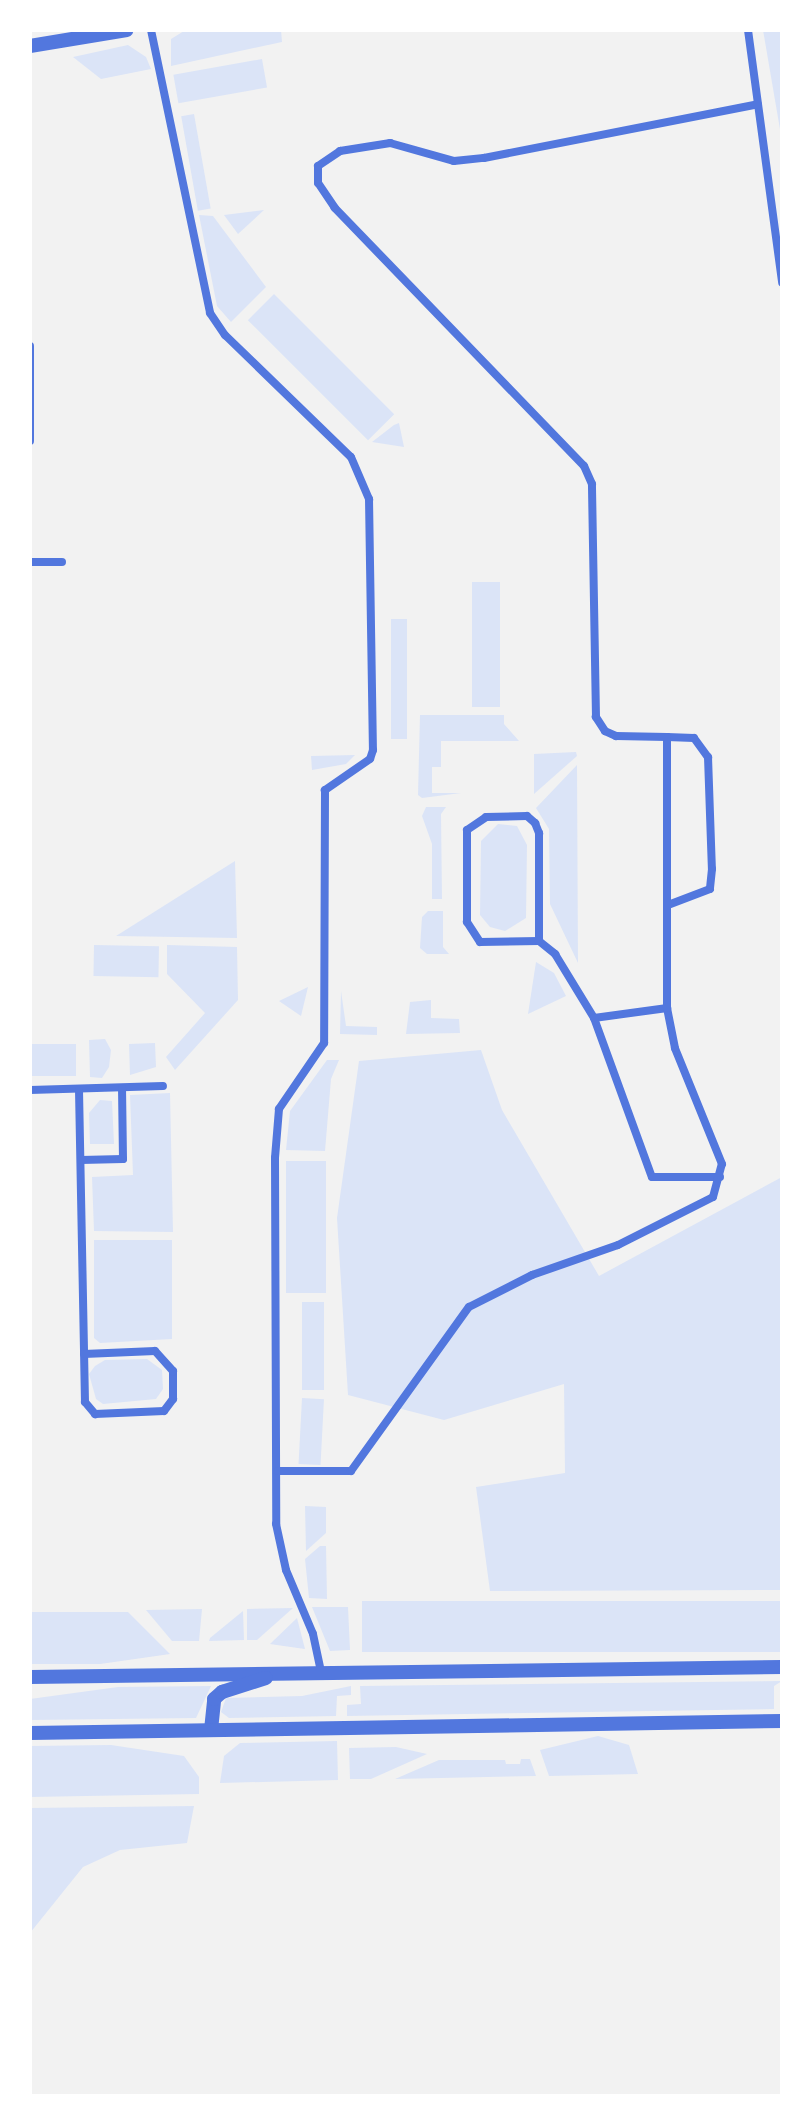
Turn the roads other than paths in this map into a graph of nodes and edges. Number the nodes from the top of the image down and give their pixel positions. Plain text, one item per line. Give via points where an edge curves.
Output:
1 (127, 30) edge
2 (151, 30) edge
3 (748, 30) edge
4 (30, 46) edge
5 (758, 104) junction
6 (782, 283) edge
7 (30, 346) edge
8 (30, 441) edge
9 (30, 562) edge
10 (62, 562) dead end
11 (667, 737) junction
12 (668, 905) junction
13 (539, 941) junction
14 (667, 1008) junction
15 (594, 1018) junction
16 (163, 1086) dead end
17 (122, 1088) junction
18 (30, 1090) edge
19 (79, 1090) junction
20 (81, 1160) junction
21 (720, 1177) junction
22 (84, 1354) junction
23 (278, 1471) junction
24 (782, 1667) edge
25 (321, 1672) junction
26 (286, 1673) junction
27 (30, 1677) edge
28 (782, 1721) edge
29 (211, 1730) junction
30 (30, 1733) edge

1 - 4 street
2 - 23 street via 210,313 225,335 351,457 369,499 373,750 370,759 325,790 324,1043 279,1109
3 - 5 street
5 - 6 street
5 - 11 street via 484,158 454,161 390,143 340,151 318,166 318,183 335,208 584,466 595,509 596,717 616,736
7 - 8 street
9 - 10 street
11 - 12 street
11 - 12 street via 694,738 708,757 712,869 710,889
12 - 14 street
13 - 13 street via 539,833 527,816 486,817 467,830 467,922 480,942
13 - 15 street via 555,954
14 - 15 street
14 - 21 street via 675,1048 722,1164
15 - 21 street via 652,1177
16 - 17 street
17 - 19 street
17 - 20 street via 123,1159
18 - 19 street
19 - 20 street
20 - 22 street
21 - 23 street via 713,1197 691,1209 469,1307 351,1471
22 - 22 street via 85,1402 95,1414 164,1411 173,1399 173,1371 155,1351
23 - 25 street via 279,1543 313,1634
24 - 25 street
25 - 26 street
26 - 27 street
26 - 29 street via 222,1692 214,1699
28 - 29 street
29 - 30 street

